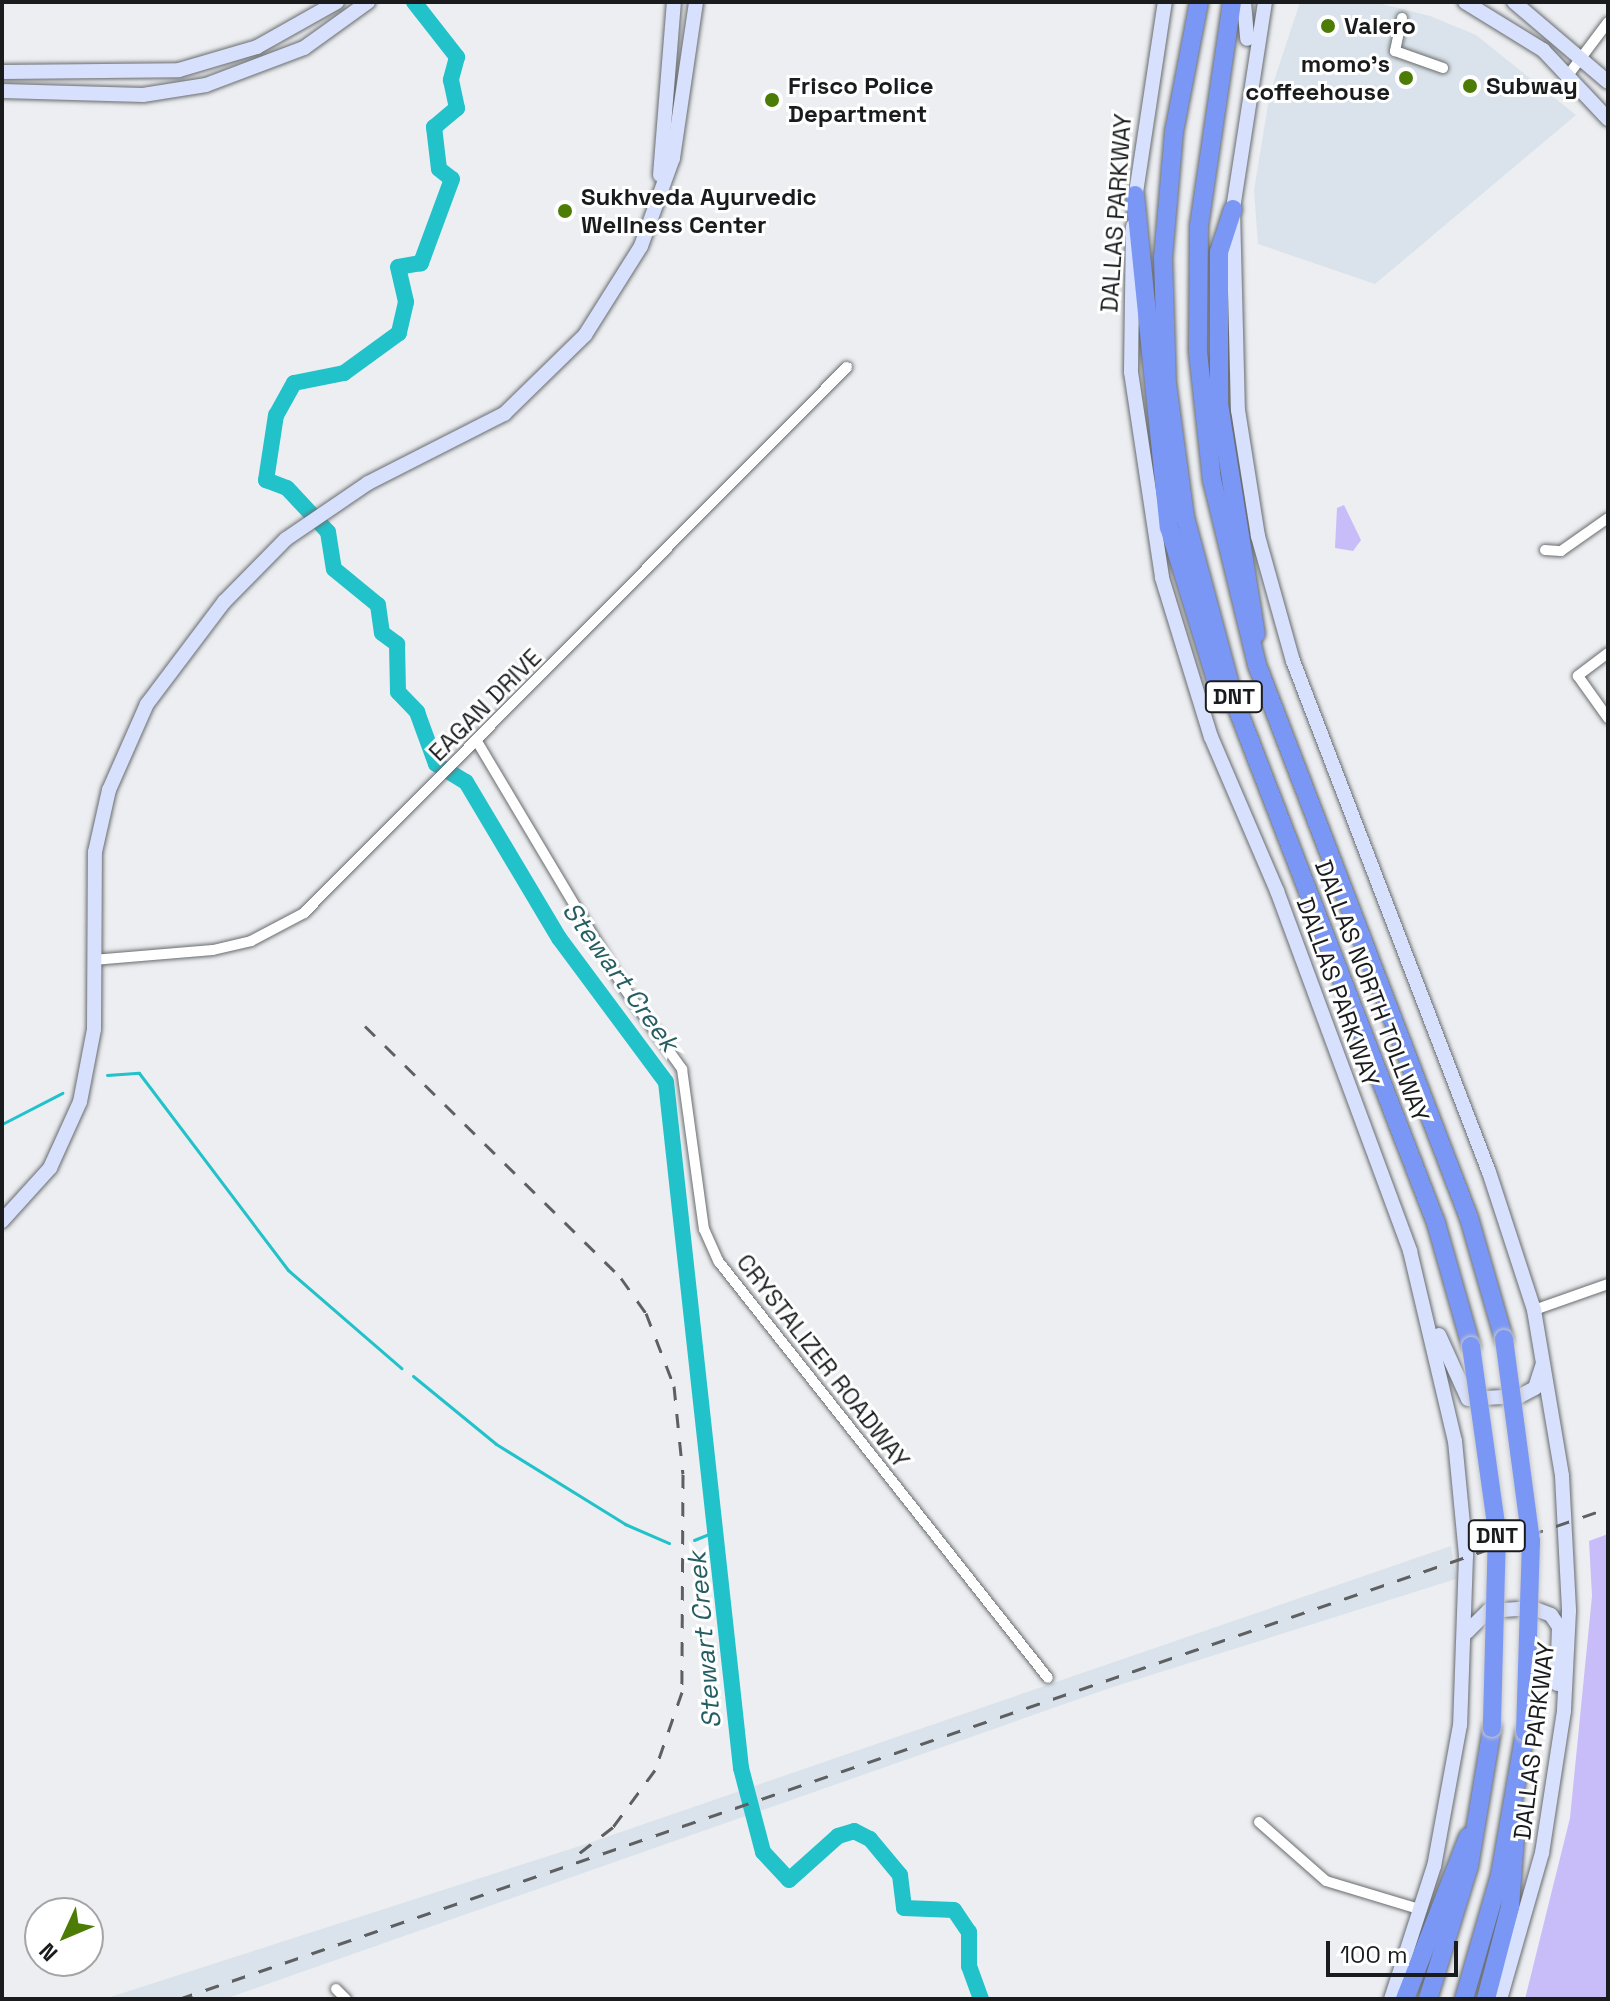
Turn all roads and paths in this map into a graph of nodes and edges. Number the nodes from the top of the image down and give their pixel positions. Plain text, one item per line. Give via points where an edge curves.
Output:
1 (337, 2) edge
2 (368, 2) edge
3 (674, 2) edge
4 (696, 2) edge
5 (1165, 2) edge
6 (1179, 2) edge
7 (1199, 2) edge
8 (1265, 2) edge
9 (1465, 2) edge
10 (1514, 2) edge
11 (1241, 3) edge
12 (1402, 18) dead end
13 (1608, 22) edge
14 (1160, 24) junction
15 (1583, 58) junction
16 (204, 63) junction
17 (1443, 68) dead end
18 (2, 72) edge
19 (1569, 74) junction
20 (1608, 82) edge
21 (206, 85) junction
22 (2, 91) edge
23 (1245, 99) junction
24 (1608, 119) edge
25 (1135, 195) junction
26 (657, 203) junction
27 (1233, 209) junction
28 (847, 367) dead end
29 (1608, 518) edge
30 (1545, 550) dead end
31 (1608, 653) edge
32 (1257, 665) junction
33 (1608, 718) edge
34 (478, 743) junction
35 (1254, 752) junction
36 (93, 960) junction
37 (2, 1221) edge
38 (1608, 1284) edge
39 (1534, 1310) junction
40 (1432, 1325) junction
41 (1544, 1359) junction
42 (1467, 1632) junction
43 (1048, 1678) dead end
44 (1564, 1711) junction
45 (1481, 1809) junction
46 (1512, 1817) junction
47 (1259, 1822) dead end
48 (1422, 1910) junction
49 (336, 1989) dead end
50 (346, 1999) edge
51 (1391, 1999) edge
52 (1405, 1999) edge
53 (1428, 1999) edge
54 (1464, 1999) edge
55 (1486, 1999) edge
56 (1500, 1999) edge

1 - 16 main road via 257,47
2 - 21 main road via 304,48
3 - 26 main road
4 - 26 main road via 673,158
5 - 14 main road, DALLAS PARKWAY
6 - 14 main road
7 - 35 highway, DALLAS NORTH TOLLWAY / DNT via 1168,194 1167,384 1198,578
8 - 23 main road, DALLAS PARKWAY
9 - 19 main road via 1504,22
10 - 15 main road
11 - 23 main road via 1240,77
11 - 32 highway, DALLAS NORTH TOLLWAY / DNT via 1204,162 1198,352 1212,480
12 - 17 street via 1395,51
13 - 15 street
14 - 25 main road, DALLAS PARKWAY
15 - 19 street
15 - 20 main road
16 - 18 main road via 138,74
16 - 21 main road
19 - 24 main road
21 - 22 main road via 95,97
23 - 27 main road, DALLAS PARKWAY
25 - 35 highway via 1169,527 1223,703
25 - 40 main road, DALLAS PARKWAY via 1131,372 1162,578 1211,737 1277,891
26 - 36 main road via 608,305 552,371 470,436 331,505 286,539 181,654 131,734 95,852
27 - 32 highway via 1219,252 1216,357
27 - 39 main road, DALLAS PARKWAY via 1238,410 1274,600
28 - 34 street, EAGAN DRIVE
29 - 30 street via 1561,551
31 - 33 street via 1578,676
32 - 46 highway, DALLAS NORTH TOLLWAY / DNT, bridge via 1469,1218 1504,1339 1531,1541 1525,1732
34 - 36 street, EAGAN DRIVE via 292,920 251,941 203,952
34 - 43 street, CRYSTALIZER ROADWAY via 624,988 682,1069 704,1229 719,1262
35 - 45 highway, DALLAS NORTH TOLLWAY / DNT, bridge via 1436,1223 1471,1346 1497,1531 1492,1728
36 - 37 main road via 94,1029 80,1102 50,1168
38 - 39 street
39 - 41 main road, DALLAS PARKWAY
40 - 41 main road via 1468,1399 1520,1396 1535,1388
40 - 42 main road, DALLAS PARKWAY via 1461,1490
41 - 44 main road, DALLAS PARKWAY via 1566,1522
42 - 44 main road via 1488,1611 1533,1608 1551,1615 1559,1627 1557,1695
42 - 48 main road, DALLAS PARKWAY via 1453,1773
44 - 56 main road, DALLAS PARKWAY via 1542,1853
45 - 52 highway
45 - 53 highway, DALLAS NORTH TOLLWAY / DNT
46 - 54 highway, DALLAS NORTH TOLLWAY / DNT
46 - 55 highway via 1517,1854 1510,1907
47 - 48 street via 1326,1881
48 - 51 main road, DALLAS PARKWAY
49 - 50 street

